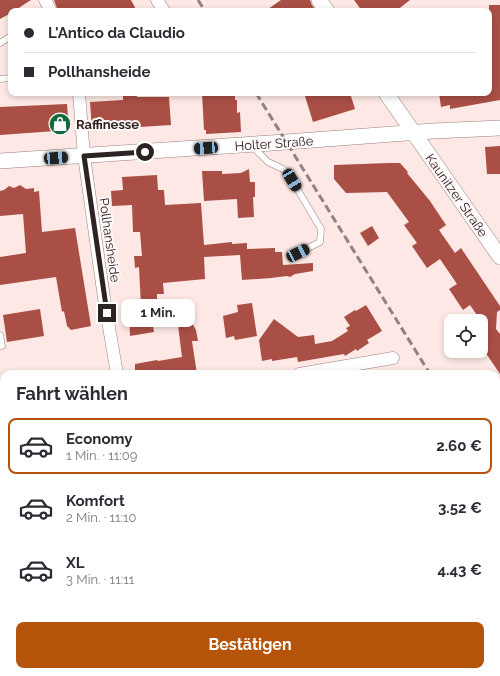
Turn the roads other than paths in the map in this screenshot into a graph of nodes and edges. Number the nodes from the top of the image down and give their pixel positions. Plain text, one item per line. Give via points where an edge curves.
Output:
1 (79, 96) edge
2 (388, 96) edge
3 (500, 128) edge
4 (414, 132) junction
5 (251, 145) junction
6 (84, 156) junction
7 (0, 162) edge
8 (298, 253) dead end
9 (500, 257) edge
10 (0, 335) edge
11 (2, 346) dead end
12 (393, 358) dead end
13 (116, 370) edge
14 (322, 370) edge

1 - 6 street, Pollhansheide
2 - 4 street, Kaunitzer Straße
3 - 4 street, Holter Straße
4 - 5 street, Holter Straße
4 - 9 street, Kaunitzer Straße
5 - 6 street, Holter Straße
5 - 8 lane via 268,162 283,169 321,229 320,242
6 - 7 street, Holter Straße
6 - 13 street, Pollhansheide
10 - 11 lane
12 - 14 street

